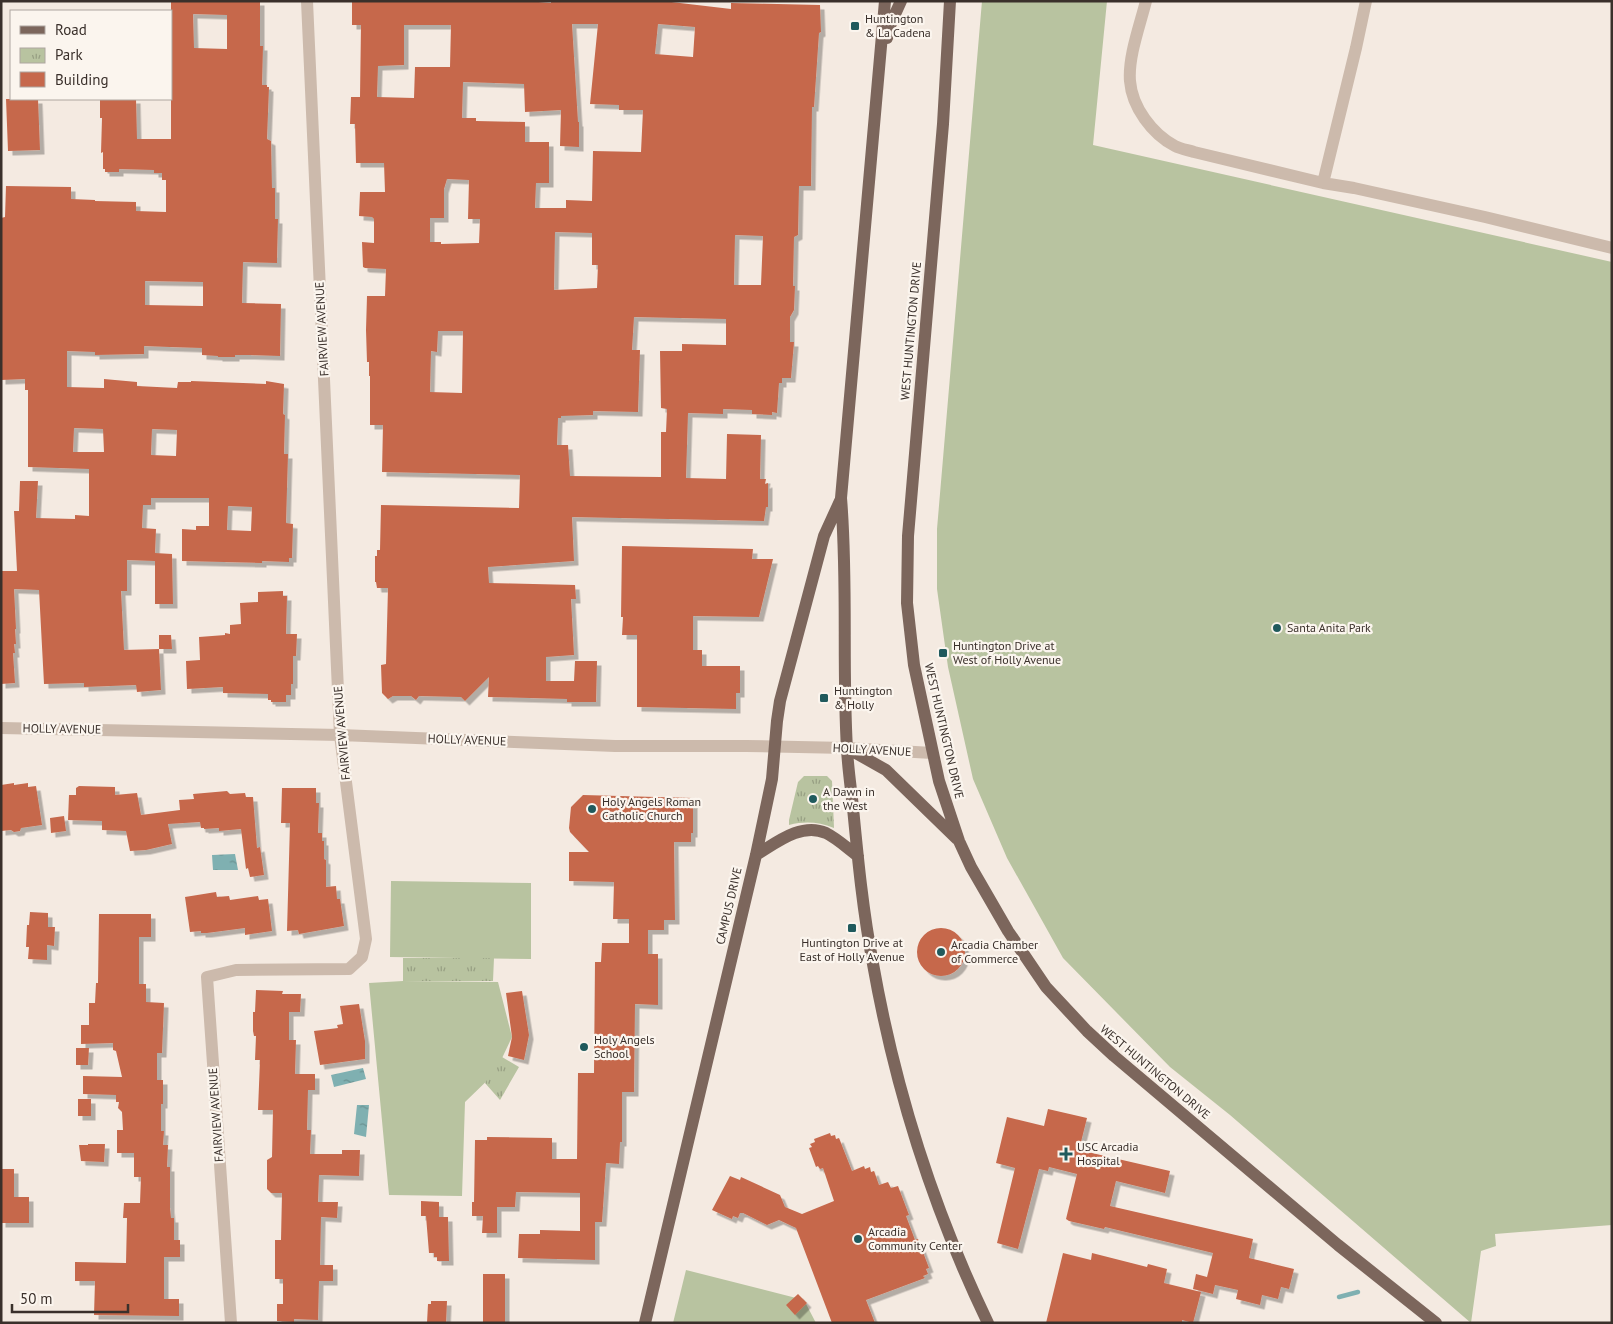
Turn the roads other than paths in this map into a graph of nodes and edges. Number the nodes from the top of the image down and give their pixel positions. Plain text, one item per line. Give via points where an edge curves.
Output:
1 (307, 1) edge
2 (884, 1) edge
3 (901, 1) edge
4 (950, 1) edge
5 (1146, 1) edge
6 (1366, 1) edge
7 (878, 69) junction
8 (1323, 183) junction
9 (1612, 248) edge
10 (841, 498) junction
11 (1, 728) edge
12 (340, 735) junction
13 (774, 746) junction
14 (847, 748) junction
15 (932, 753) junction
16 (959, 841) junction
17 (756, 856) junction
18 (858, 856) junction
19 (231, 1323) edge
20 (645, 1323) edge
21 (988, 1323) edge
22 (1436, 1323) edge

1 - 12 street, FAIRVIEW AVENUE
2 - 7 main road
3 - 7 main road
4 - 15 main road, WEST HUNTINGTON DRIVE via 943,124 910,499 907,574 914,665
5 - 8 street via 1131,62 1130,82 1133,96 1148,123 1161,136 1184,149
6 - 8 street
7 - 10 main road
8 - 9 street
10 - 13 main road, CAMPUS DRIVE via 824,536 797,634 780,701
10 - 14 main road
11 - 12 street, HOLLY AVENUE
12 - 13 street, HOLLY AVENUE via 615,746
12 - 19 street, FAIRVIEW AVENUE via 366,939 362,957 349,969 236,970 207,977
13 - 14 street, HOLLY AVENUE
13 - 17 main road, CAMPUS DRIVE via 772,779
14 - 15 street, HOLLY AVENUE
14 - 16 main road via 886,770
14 - 18 main road
15 - 16 main road, WEST HUNTINGTON DRIVE
16 - 22 main road, WEST HUNTINGTON DRIVE via 1017,945 1046,986 1087,1031 1338,1245
17 - 18 main road via 789,836 812,830 826,833
17 - 20 main road, CAMPUS DRIVE
18 - 21 main road via 879,998 910,1122 951,1242

